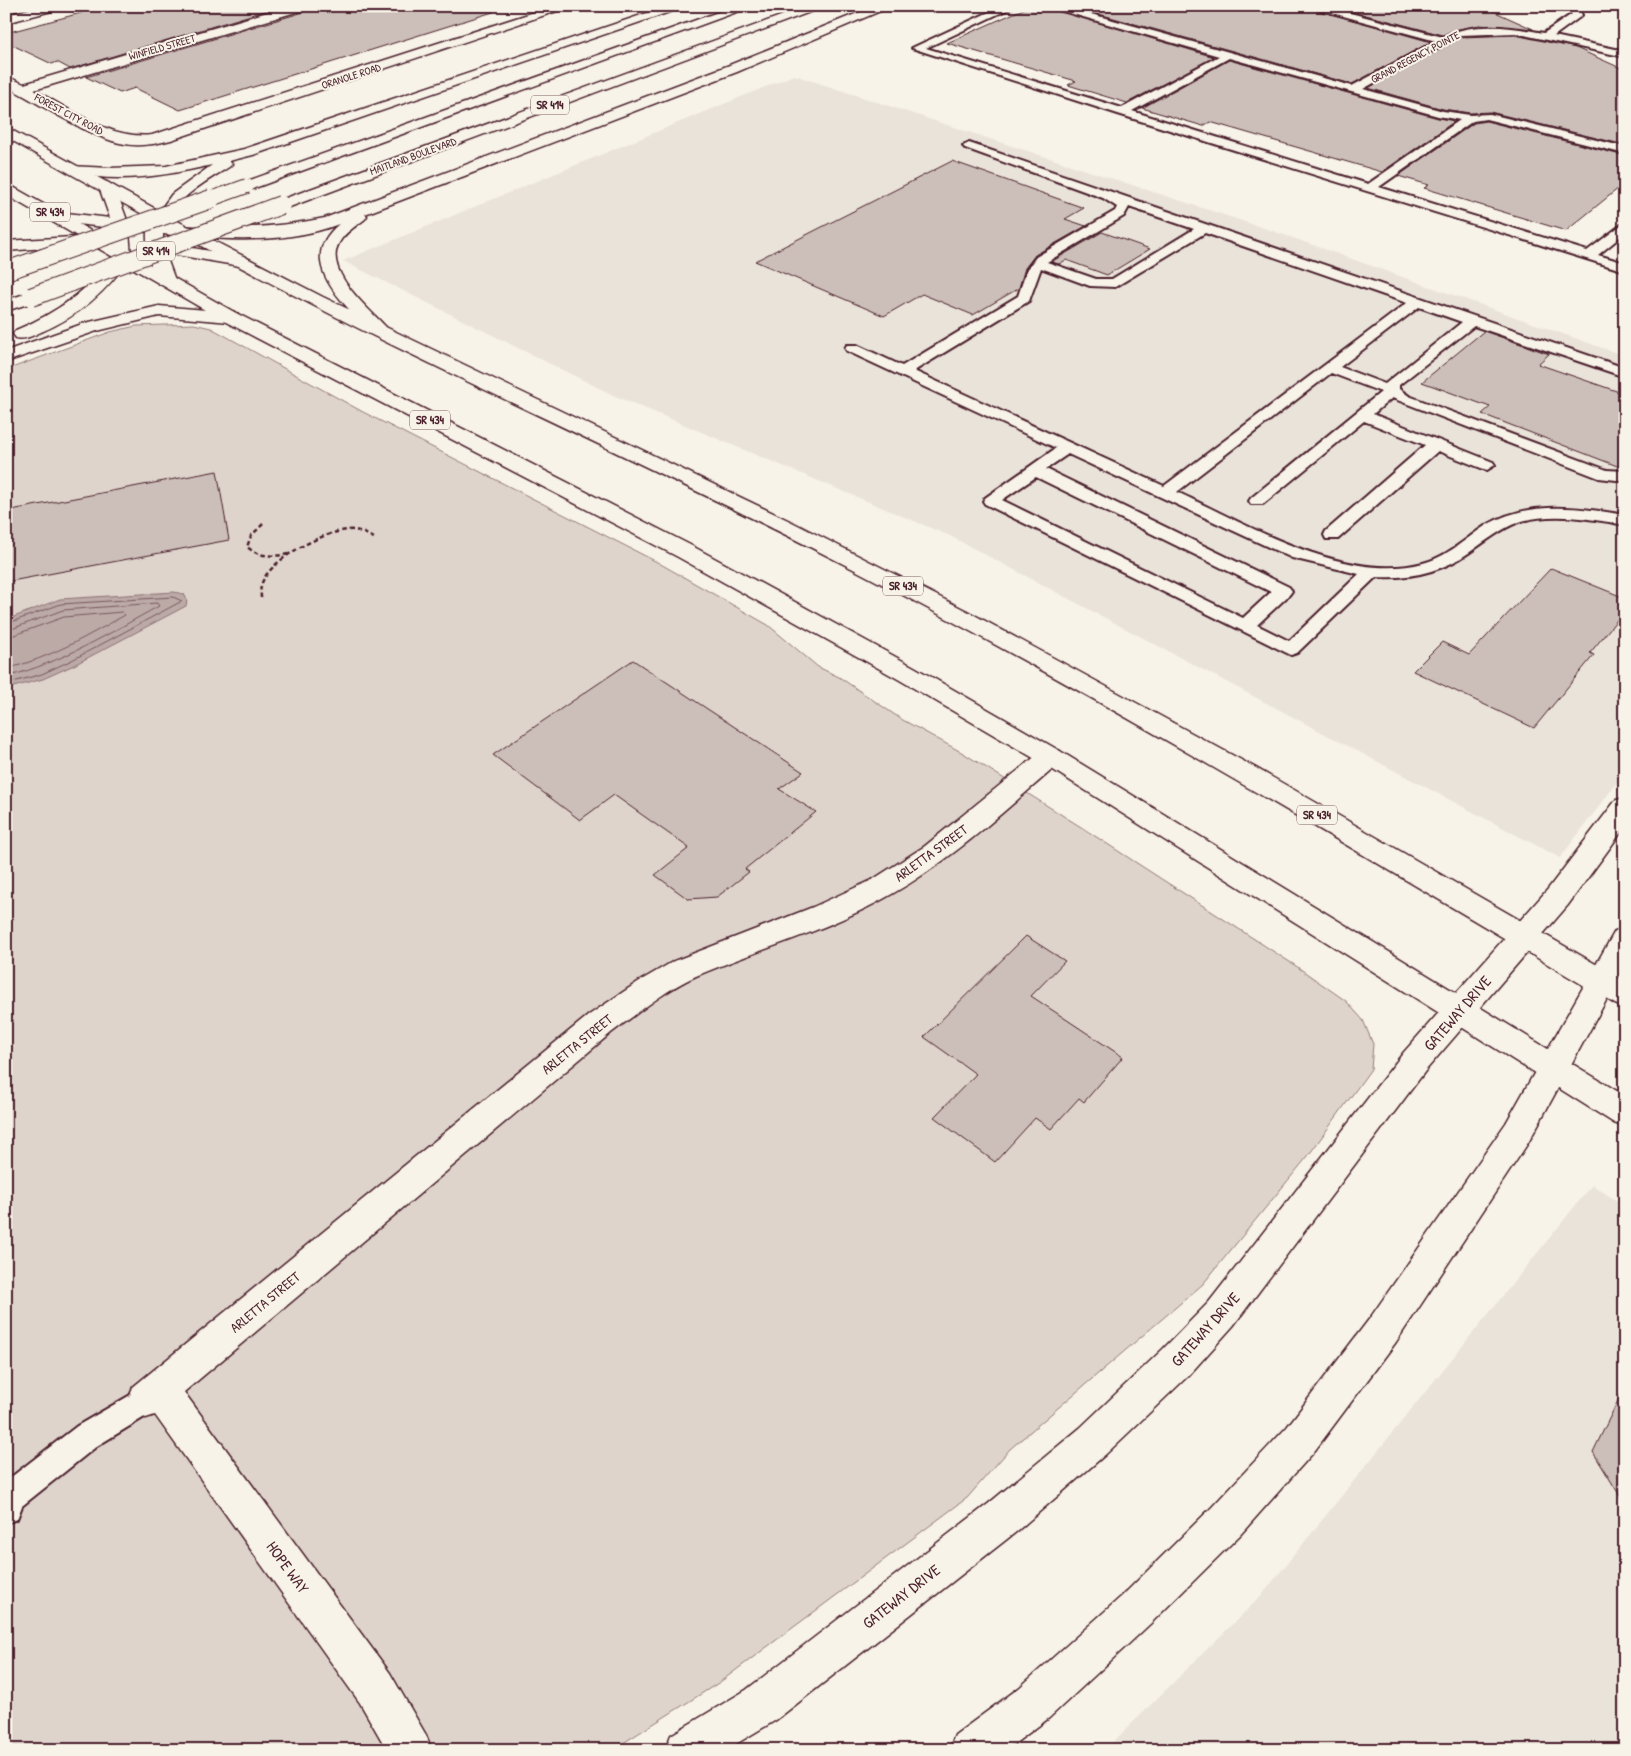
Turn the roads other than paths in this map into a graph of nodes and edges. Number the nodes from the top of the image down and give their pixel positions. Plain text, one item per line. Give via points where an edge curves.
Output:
1 (55, 6) edge
2 (302, 6) edge
3 (566, 6) edge
4 (681, 6) edge
5 (747, 6) edge
6 (820, 6) edge
7 (886, 6) edge
8 (1010, 6) edge
9 (1050, 6) edge
10 (1311, 6) edge
11 (1572, 6) edge
12 (6, 19) edge
13 (1547, 36) junction
14 (1445, 40) junction
15 (1619, 40) dead end
16 (1601, 48) junction
17 (1625, 54) edge
18 (1228, 56) junction
19 (6, 80) edge
20 (22, 89) junction
21 (1354, 90) junction
22 (1122, 112) junction
23 (1470, 118) junction
24 (6, 131) edge
25 (134, 142) joint
26 (969, 146) dead end
27 (1625, 151) edge
28 (248, 152) junction
29 (70, 166) junction
30 (108, 187) junction
31 (6, 188) edge
32 (1370, 188) junction
33 (1107, 195) junction
34 (376, 204) junction
35 (58, 217) junction
36 (1625, 226) edge
37 (1204, 228) junction
38 (157, 231) junction
39 (191, 234) junction
40 (93, 239) junction
41 (122, 241) junction
42 (6, 246) edge
43 (1589, 256) junction
44 (240, 261) junction
45 (1038, 263) junction
46 (1625, 267) edge
47 (6, 271) edge
48 (166, 280) junction
49 (1416, 302) junction
50 (6, 306) edge
51 (230, 317) junction
52 (1472, 321) junction
53 (379, 330) junction
54 (6, 341) edge
55 (852, 348) dead end
56 (6, 357) edge
57 (1330, 368) junction
58 (904, 371) junction
59 (1625, 374) edge
60 (1391, 391) junction
61 (1363, 415) junction
62 (1436, 444) junction
63 (1068, 447) junction
64 (1487, 465) dead end
65 (1035, 470) junction
66 (1625, 476) edge
67 (1167, 492) junction
68 (1256, 501) dead end
69 (1625, 520) edge
70 (1332, 535) dead end
71 (1373, 570) junction
72 (1245, 626) junction
73 (1051, 757) junction
74 (1625, 807) edge
75 (1524, 937) junction
76 (1625, 939) edge
77 (1613, 989) edge
78 (1460, 1010) junction
79 (1553, 1068) junction
80 (1625, 1113) edge
81 (152, 1394) junction
82 (8, 1500) edge
83 (411, 1750) edge
84 (686, 1750) edge
85 (970, 1750) edge

1 - 12 main road
2 - 20 main road, WINFIELD STREET
3 - 25 main road, ORANOLE ROAD via 166,137
4 - 28 main road
5 - 47 main road, SR 414, bridge
6 - 50 main road, MAITLAND BOULEVARD / SR 414, bridge
7 - 34 main road via 732,69
8 - 22 lane via 917,48
9 - 18 lane
10 - 14 lane
11 - 13 lane via 1578,15
13 - 14 lane, GRAND REGENCY POINTE via 1496,29 1459,32
13 - 16 lane, GRAND REGENCY POINTE
14 - 21 lane, GRAND REGENCY POINTE
15 - 16 lane
16 - 17 lane, GRAND REGENCY POINTE
18 - 21 lane
18 - 22 lane
19 - 20 main road, FOREST CITY ROAD
20 - 25 main road, FOREST CITY ROAD via 111,136
21 - 23 lane via 1442,114
22 - 32 lane
23 - 27 lane via 1486,116
23 - 32 lane
24 - 29 main road
26 - 33 lane
28 - 29 main road via 150,173 110,173
28 - 38 main road via 205,175
29 - 30 main road
30 - 38 main road
30 - 41 main road
31 - 35 main road, SR 434
32 - 43 lane
33 - 37 lane
33 - 45 lane via 1123,207 1120,214
34 - 39 main road via 300,230 243,235
34 - 53 main road via 346,226 329,244 326,254 329,272
35 - 40 main road, SR 434
35 - 41 main road
36 - 43 lane
37 - 45 lane via 1115,283 1095,283
37 - 49 lane
38 - 39 main road
38 - 41 main road
38 - 44 main road
38 - 48 main road
39 - 44 main road, SR 434
40 - 41 main road, SR 434
40 - 42 main road
41 - 48 main road, SR 434
41 - 54 main road via 97,289 77,308
43 - 46 lane
44 - 53 main road, SR 434
45 - 58 lane via 1030,274 1030,288 1024,298
48 - 51 main road, SR 434
49 - 52 lane
49 - 57 lane
51 - 56 main road via 159,311 91,327
51 - 73 main road, SR 434 via 790,607
52 - 59 lane
52 - 60 lane via 1392,383
53 - 75 main road, SR 434 via 762,514 1031,653 1227,763
55 - 58 lane
57 - 60 lane
57 - 67 lane
58 - 63 lane
60 - 61 lane
60 - 66 lane via 1404,399 1605,475
61 - 62 lane
61 - 68 lane
62 - 64 lane
62 - 70 lane
63 - 65 lane
63 - 67 lane
65 - 72 lane via 1283,591
65 - 72 lane via 991,501
67 - 71 lane via 1298,554 1331,564
69 - 71 lane via 1570,512 1536,514 1502,523 1454,556 1426,568 1388,572
71 - 72 lane via 1291,649
73 - 78 main road, SR 434
73 - 81 main road, ARLETTA STREET via 935,853 882,888 823,915 684,969 600,1024
74 - 75 main road, GATEWAY DRIVE via 1558,898
75 - 77 main road, SR 434
75 - 78 main road, GATEWAY DRIVE
76 - 77 main road
77 - 79 main road
78 - 79 main road, SR 434
78 - 84 main road, GATEWAY DRIVE via 1415,1060 1221,1314 1093,1442 994,1524 761,1705
79 - 80 main road, SR 434
79 - 85 main road via 1517,1133 1389,1322 1300,1440 1226,1521 1136,1610 1034,1703
81 - 82 lane via 87,1436
81 - 83 main road, HOPE WAY via 375,1688

